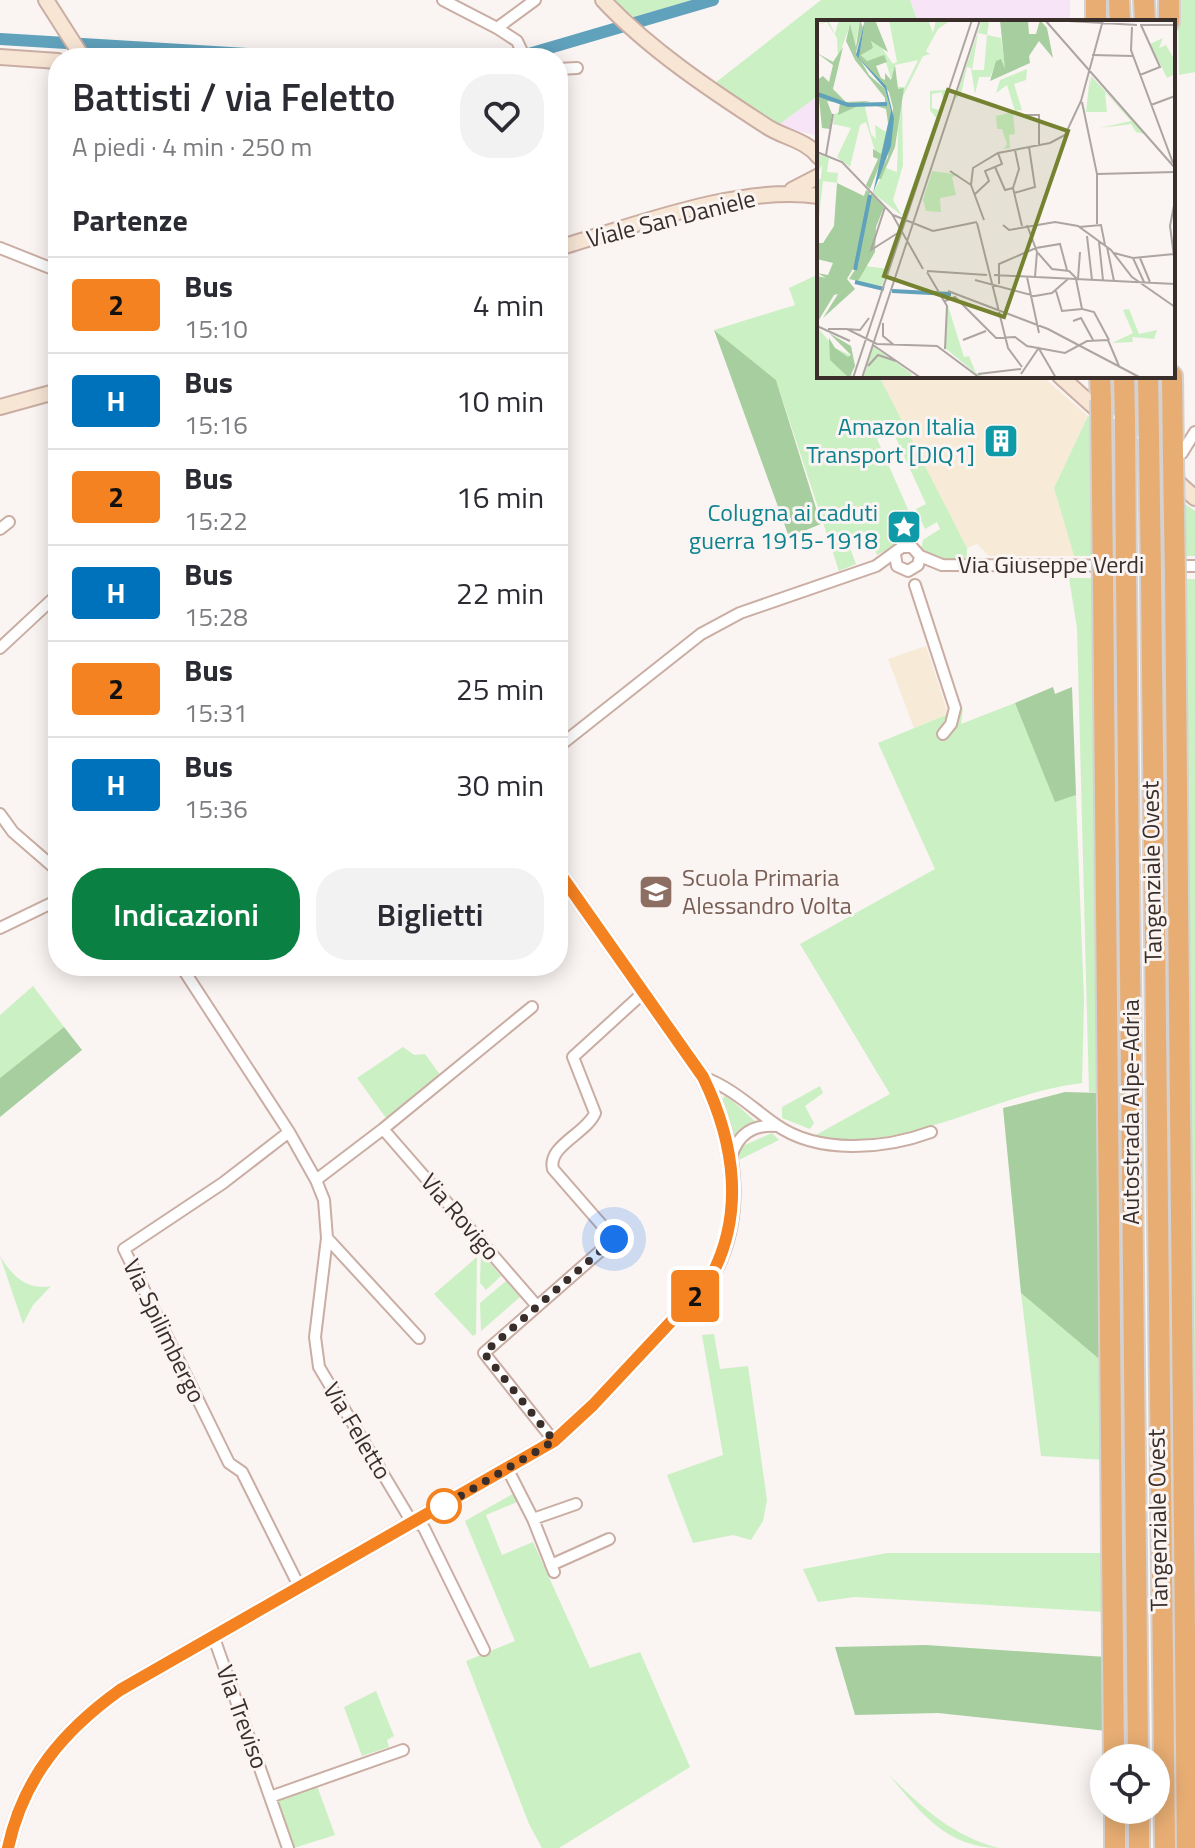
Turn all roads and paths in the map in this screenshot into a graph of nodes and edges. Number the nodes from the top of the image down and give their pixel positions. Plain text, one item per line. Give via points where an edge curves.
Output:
1 (46, 0) edge
2 (443, 0) edge
3 (535, 0) edge
4 (603, 0) edge
5 (1119, 0) edge
6 (1144, 0) edge
7 (1120, 20) edge
8 (1145, 20) edge
9 (497, 28) junction
10 (76, 48) edge
11 (519, 48) edge
12 (0, 57) edge
13 (48, 60) edge
14 (568, 68) edge
15 (577, 68) dead end
16 (787, 136) junction
17 (817, 141) edge
18 (817, 155) edge
19 (817, 177) edge
20 (785, 193) junction
21 (817, 196) edge
22 (568, 245) edge
23 (0, 248) edge
24 (48, 267) edge
25 (1062, 378) edge
26 (1100, 378) edge
27 (1124, 378) edge
28 (1148, 378) edge
29 (1172, 378) edge
30 (48, 394) edge
31 (0, 407) edge
32 (1195, 432) edge
33 (1178, 455) junction
34 (1195, 498) edge
35 (920, 556) junction
36 (899, 564) junction
37 (1187, 567) edge
38 (915, 568) junction
39 (915, 585) junction
40 (48, 603) edge
41 (0, 648) edge
42 (943, 734) dead end
43 (568, 739) edge
44 (0, 814) edge
45 (48, 862) edge
46 (568, 886) edge
47 (48, 905) edge
48 (0, 928) edge
49 (188, 976) edge
50 (642, 994) junction
51 (532, 1007) dead end
52 (703, 1077) junction
53 (777, 1126) junction
54 (383, 1129) junction
55 (289, 1132) junction
56 (931, 1132) dead end
57 (730, 1160) junction
58 (316, 1180) junction
59 (327, 1238) junction
60 (537, 1306) junction
61 (419, 1338) dead end
62 (554, 1441) junction
63 (508, 1470) junction
64 (576, 1504) dead end
65 (533, 1519) junction
66 (415, 1522) junction
67 (609, 1539) dead end
68 (300, 1588) junction
69 (214, 1638) junction
70 (484, 1650) dead end
71 (1114, 1744) edge
72 (1138, 1744) edge
73 (403, 1750) dead end
74 (270, 1797) junction
75 (1115, 1824) edge
76 (1139, 1824) edge
77 (8, 1848) edge
78 (288, 1848) edge
79 (1115, 1848) edge
80 (1139, 1848) edge
81 (1165, 1848) edge
82 (1187, 1848) edge

1 - 10 street
2 - 9 street
3 - 9 street
4 - 16 street via 656,48
5 - 7 highway
6 - 8 highway
9 - 11 street via 512,36
12 - 13 street
14 - 15 street
16 - 17 street
16 - 18 street
19 - 20 street, Viale San Daniele
20 - 21 street, Viale San Daniele
20 - 22 street, Viale San Daniele via 717,204
23 - 24 street
25 - 34 street
26 - 71 highway, Tangenziale Ovest, bridge
27 - 72 highway, Autostrada Alpe-Adria, bridge
28 - 81 highway, Autostrada Alpe-Adria, bridge
29 - 33 highway, Tangenziale Ovest
30 - 31 street
32 - 33 street
33 - 37 highway, Tangenziale Ovest, bridge
35 - 36 street via 909,546 899,549
35 - 37 street, Via Giuseppe Verdi via 934,564
35 - 38 street
36 - 38 street
36 - 39 street
36 - 43 street via 876,566 740,613 701,634
37 - 82 highway, Tangenziale Ovest
38 - 39 street
39 - 42 street via 955,708
40 - 41 street
44 - 45 street
46 - 50 street
47 - 48 street
49 - 55 street, Via Feletto
50 - 52 street
50 - 60 street via 573,1057 595,1113 552,1160 553,1169 614,1239
51 - 54 street
52 - 53 street via 728,1087
52 - 57 street
53 - 56 street via 863,1147
53 - 57 street via 751,1129 735,1145
54 - 58 street
54 - 60 street, Via Rovigo
55 - 58 street, Via Feletto
55 - 68 street, Via Spilimbergo via 124,1249 229,1463 242,1472
57 - 62 street via 730,1234 708,1282
58 - 59 street, Via Feletto via 324,1200
59 - 61 street
59 - 66 street, Via Feletto via 315,1337 319,1367
60 - 62 street via 484,1353
62 - 63 street
63 - 65 street
63 - 66 street
64 - 65 street
65 - 67 street via 552,1568
66 - 68 street
66 - 70 street, Via Feletto via 424,1528
68 - 69 street
69 - 74 street, Via Treviso
69 - 77 street via 120,1690 74,1726 30,1783
73 - 74 street, Via Treviso
74 - 78 street, Via Treviso
75 - 79 highway
76 - 80 highway

